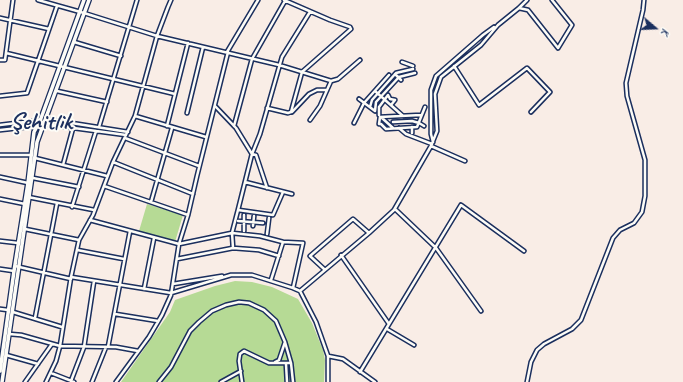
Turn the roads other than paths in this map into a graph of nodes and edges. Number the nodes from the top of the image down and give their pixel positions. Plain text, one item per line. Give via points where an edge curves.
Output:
1 (13, 0) edge
2 (38, 0) edge
3 (84, 0) edge
4 (89, 0) edge
5 (137, 0) edge
6 (171, 0) edge
7 (258, 0) edge
8 (284, 0) edge
9 (527, 0) edge
10 (552, 0) edge
11 (644, 0) edge
12 (57, 6) junction
13 (520, 8) junction
14 (82, 12) junction
15 (310, 12) junction
16 (0, 18) edge
17 (10, 19) junction
18 (498, 25) junction
19 (129, 28) junction
20 (49, 30) junction
21 (157, 36) junction
22 (74, 42) junction
23 (188, 43) junction
24 (203, 46) junction
25 (227, 52) junction
26 (6, 53) junction
27 (121, 56) junction
28 (252, 59) junction
29 (0, 60) edge
30 (39, 60) junction
31 (360, 60) dead end
32 (402, 62) dead end
33 (279, 65) junction
34 (60, 66) junction
35 (65, 66) junction
36 (454, 66) junction
37 (302, 72) junction
38 (415, 73) dead end
39 (395, 74) junction
40 (389, 76) dead end
41 (400, 78) junction
42 (114, 79) junction
43 (330, 81) junction
44 (143, 87) junction
45 (327, 90) junction
46 (57, 91) junction
47 (375, 91) junction
48 (378, 93) junction
49 (175, 94) junction
50 (0, 96) edge
51 (381, 96) junction
52 (360, 99) dead end
53 (384, 99) junction
54 (388, 101) junction
55 (107, 102) junction
56 (364, 103) junction
57 (214, 105) junction
58 (391, 105) junction
59 (424, 107) dead end
60 (267, 108) junction
61 (370, 108) junction
62 (291, 112) junction
63 (531, 112) dead end
64 (187, 113) dead end
65 (379, 115) dead end
66 (421, 115) junction
67 (135, 116) junction
68 (403, 116) junction
69 (382, 117) junction
70 (45, 118) junction
71 (310, 120) dead end
72 (40, 121) junction
73 (392, 121) junction
74 (401, 122) junction
75 (406, 122) junction
76 (419, 122) junction
77 (354, 123) dead end
78 (44, 124) junction
79 (0, 125) edge
80 (390, 125) junction
81 (37, 126) junction
82 (167, 126) junction
83 (234, 126) junction
84 (424, 126) dead end
85 (99, 127) junction
86 (412, 127) junction
87 (73, 128) junction
88 (172, 128) junction
89 (399, 128) junction
90 (406, 128) junction
91 (0, 130) edge
92 (96, 131) junction
93 (412, 133) dead end
94 (127, 135) junction
95 (206, 137) junction
96 (432, 144) junction
97 (165, 153) junction
98 (252, 154) junction
99 (31, 155) junction
100 (0, 156) edge
101 (35, 158) junction
102 (465, 161) dead end
103 (113, 162) junction
104 (63, 165) junction
105 (199, 166) junction
106 (84, 170) junction
107 (107, 176) junction
108 (0, 177) edge
109 (33, 178) junction
110 (157, 180) junction
111 (245, 182) junction
112 (28, 183) junction
113 (104, 186) junction
114 (79, 187) junction
115 (267, 188) junction
116 (283, 192) junction
117 (193, 194) junction
118 (292, 194) dead end
119 (28, 197) junction
120 (0, 199) edge
121 (151, 202) junction
122 (57, 203) junction
123 (24, 204) junction
124 (72, 207) junction
125 (394, 209) junction
126 (94, 210) junction
127 (238, 210) junction
128 (188, 214) junction
129 (244, 216) dead end
130 (254, 216) dead end
131 (269, 218) dead end
132 (90, 220) junction
133 (238, 221) dead end
134 (244, 222) junction
135 (254, 222) junction
136 (263, 223) dead end
137 (253, 226) dead end
138 (25, 229) junction
139 (130, 231) junction
140 (244, 231) dead end
141 (232, 233) junction
142 (369, 233) junction
143 (51, 234) junction
144 (267, 234) dead end
145 (154, 238) junction
146 (79, 240) junction
147 (0, 241) edge
148 (283, 242) junction
149 (18, 244) junction
150 (179, 244) junction
151 (233, 248) junction
152 (436, 248) junction
153 (76, 250) junction
154 (524, 251) dead end
155 (341, 255) junction
156 (279, 256) junction
157 (124, 259) junction
158 (177, 259) junction
159 (15, 266) junction
160 (20, 266) junction
161 (0, 269) edge
162 (324, 269) junction
163 (14, 271) junction
164 (44, 273) junction
165 (231, 275) junction
166 (71, 278) junction
167 (271, 280) junction
168 (94, 281) junction
169 (173, 284) junction
170 (119, 285) junction
171 (293, 288) junction
172 (144, 289) junction
173 (300, 290) junction
174 (171, 293) junction
175 (0, 309) edge
176 (8, 310) junction
177 (480, 311) dead end
178 (13, 312) junction
179 (115, 314) junction
180 (35, 318) junction
181 (158, 321) junction
182 (390, 324) junction
183 (62, 327) junction
184 (386, 329) junction
185 (0, 334) edge
186 (7, 335) junction
187 (0, 338) edge
188 (285, 342) junction
189 (52, 344) junction
190 (414, 345) dead end
191 (60, 346) junction
192 (84, 347) junction
193 (107, 347) junction
194 (138, 351) junction
195 (6, 355) junction
196 (328, 356) junction
197 (273, 362) junction
198 (291, 363) junction
199 (38, 364) junction
200 (286, 364) junction
201 (0, 371) edge
202 (51, 372) junction
203 (241, 372) junction
204 (360, 372) junction
205 (72, 381) edge
206 (2, 382) edge
207 (25, 382) edge
208 (46, 382) edge
209 (92, 382) edge
210 (116, 382) edge
211 (159, 382) edge
212 (221, 382) edge
213 (242, 382) edge
214 (287, 382) edge
215 (293, 382) edge
216 (328, 382) edge
217 (375, 382) edge
218 (526, 382) edge

1 - 17 street
2 - 12 street
3 - 14 street
4 - 14 street
5 - 19 street
6 - 21 street
7 - 25 street
8 - 15 street
8 - 28 street
9 - 13 street
10 - 13 street via 572,25 558,48 528,10
11 - 218 street via 626,83 627,96 645,160 645,196 642,210 636,221 620,230 613,238 581,320 572,329 537,350
12 - 14 street
12 - 20 street
13 - 18 street
14 - 19 street
14 - 22 street
14 - 34 street
15 - 33 street
15 - 37 street via 351,29
16 - 17 street
17 - 20 street
17 - 26 street
18 - 36 street via 481,45
18 - 96 street via 436,76 431,90
19 - 21 street
19 - 27 street
20 - 30 street
21 - 23 street
21 - 44 street
22 - 27 street
22 - 35 street
23 - 24 street
23 - 49 street
24 - 25 street
24 - 64 street
25 - 28 street
25 - 57 street
26 - 29 street via 5,60
26 - 30 street
27 - 42 street
28 - 33 street
28 - 83 street
30 - 34 street
30 - 50 street via 27,93
31 - 43 street via 338,79
32 - 39 street via 413,68
33 - 37 street
33 - 60 street
34 - 35 street
34 - 72 street
35 - 42 street
35 - 46 street
36 - 63 street via 479,105 527,68 550,92
36 - 96 street via 441,78 435,94 437,131
37 - 43 street
37 - 62 street
38 - 41 street
39 - 41 street
39 - 48 street
40 - 47 street
41 - 51 street
42 - 44 street
42 - 55 street
43 - 45 street
44 - 49 street
44 - 67 street
45 - 62 street via 317,90 308,94
45 - 71 street
46 - 55 street
46 - 70 street
47 - 48 street
47 - 56 street
48 - 51 street
48 - 61 street
49 - 82 street
51 - 53 street
51 - 61 street via 376,102 375,111
52 - 56 street
53 - 54 street
53 - 54 street via 388,95
53 - 65 street via 379,107
54 - 58 street
54 - 58 street via 395,100
55 - 85 street
56 - 61 street
56 - 77 street
57 - 83 street
57 - 95 street
58 - 68 street
59 - 66 street
60 - 62 street via 288,114
60 - 98 street
66 - 68 street
66 - 76 street
67 - 82 street
67 - 94 street
68 - 69 street
68 - 74 street
68 - 75 street
69 - 80 street
69 - 80 street via 379,124 386,129
70 - 72 street
70 - 78 street
70 - 85 street
72 - 79 street
72 - 81 street
73 - 74 street
73 - 80 street
73 - 80 street
74 - 75 street
75 - 76 street
75 - 90 street
76 - 84 street
76 - 86 street via 417,127
78 - 81 street
78 - 87 street
78 - 101 street via 37,142
80 - 89 street
81 - 91 street
81 - 99 street
82 - 88 street
83 - 98 street
85 - 94 street
86 - 90 street
86 - 93 street
87 - 92 street
87 - 104 street
88 - 95 street
88 - 97 street
89 - 90 street
89 - 96 street via 406,134
92 - 94 street
92 - 106 street
94 - 97 street
94 - 103 street
95 - 105 street
96 - 102 street
96 - 125 street
97 - 105 street
97 - 110 street
98 - 111 street
98 - 115 street via 256,155
99 - 100 street
99 - 112 street
101 - 104 street
101 - 109 street
103 - 107 street
103 - 110 street
104 - 106 street
105 - 117 street
106 - 107 street
106 - 114 street
107 - 113 street
108 - 112 street
109 - 114 street
109 - 119 street
110 - 117 street
110 - 121 street
111 - 115 street
111 - 127 street
112 - 119 street
113 - 121 street
113 - 126 street
114 - 124 street
115 - 116 street
116 - 118 street
116 - 127 street via 273,215
117 - 128 street
119 - 122 street
119 - 123 street
119 - 138 street
120 - 123 street
121 - 128 street
122 - 124 street
122 - 143 street
123 - 149 street
124 - 126 street
125 - 142 street
125 - 152 street
126 - 132 street
127 - 141 street
128 - 150 street
129 - 134 street
130 - 135 street
131 - 144 street
132 - 139 street
132 - 146 street
133 - 134 street
134 - 135 street
134 - 140 street
135 - 136 street
135 - 137 street
138 - 143 street
138 - 160 street
139 - 145 street
139 - 157 street
141 - 148 street
141 - 150 street
141 - 151 street
142 - 155 street
142 - 162 street via 353,219 310,256
143 - 146 street
143 - 164 street
145 - 150 street
145 - 172 street
146 - 153 street
147 - 149 street
148 - 156 street
148 - 171 street via 304,243
149 - 159 street
150 - 158 street
151 - 156 street via 259,250
151 - 158 street
152 - 154 street via 461,205
152 - 177 street
152 - 182 street
153 - 157 street
153 - 166 street
155 - 162 street
155 - 182 street
156 - 167 street
157 - 170 street
158 - 169 street
159 - 160 street
159 - 163 street
160 - 164 street
160 - 178 street
161 - 163 street
162 - 173 street
163 - 176 street
164 - 166 street
164 - 180 street
165 - 167 street via 252,275
165 - 169 street
165 - 174 street
166 - 168 street
166 - 183 street
167 - 171 street
168 - 170 street
168 - 192 street
169 - 174 street
170 - 172 street
170 - 179 street
171 - 173 street
172 - 174 street
173 - 196 street via 316,322
174 - 181 street
175 - 176 street
176 - 186 street
178 - 180 street
178 - 186 street
179 - 181 street
179 - 193 street
180 - 183 street
181 - 194 street
182 - 184 street
183 - 191 street
184 - 190 street
184 - 204 street
185 - 186 street
186 - 187 street
186 - 189 street via 21,335
186 - 195 street
186 - 201 street
188 - 197 street via 279,360
188 - 198 street
188 - 211 street via 276,321 264,310 249,303 226,305 212,311 190,331 171,367
189 - 191 street
189 - 199 street
191 - 192 street
191 - 202 street
192 - 193 street
192 - 205 street
193 - 194 street
193 - 209 street
194 - 210 street
195 - 199 street
195 - 206 street
196 - 204 street via 343,359
196 - 216 street
197 - 200 street
197 - 203 street via 260,360 244,351 240,354 239,361
198 - 200 street
198 - 215 street
199 - 207 street
200 - 214 street
202 - 205 street
202 - 208 street
203 - 212 street
203 - 213 street
204 - 217 street

